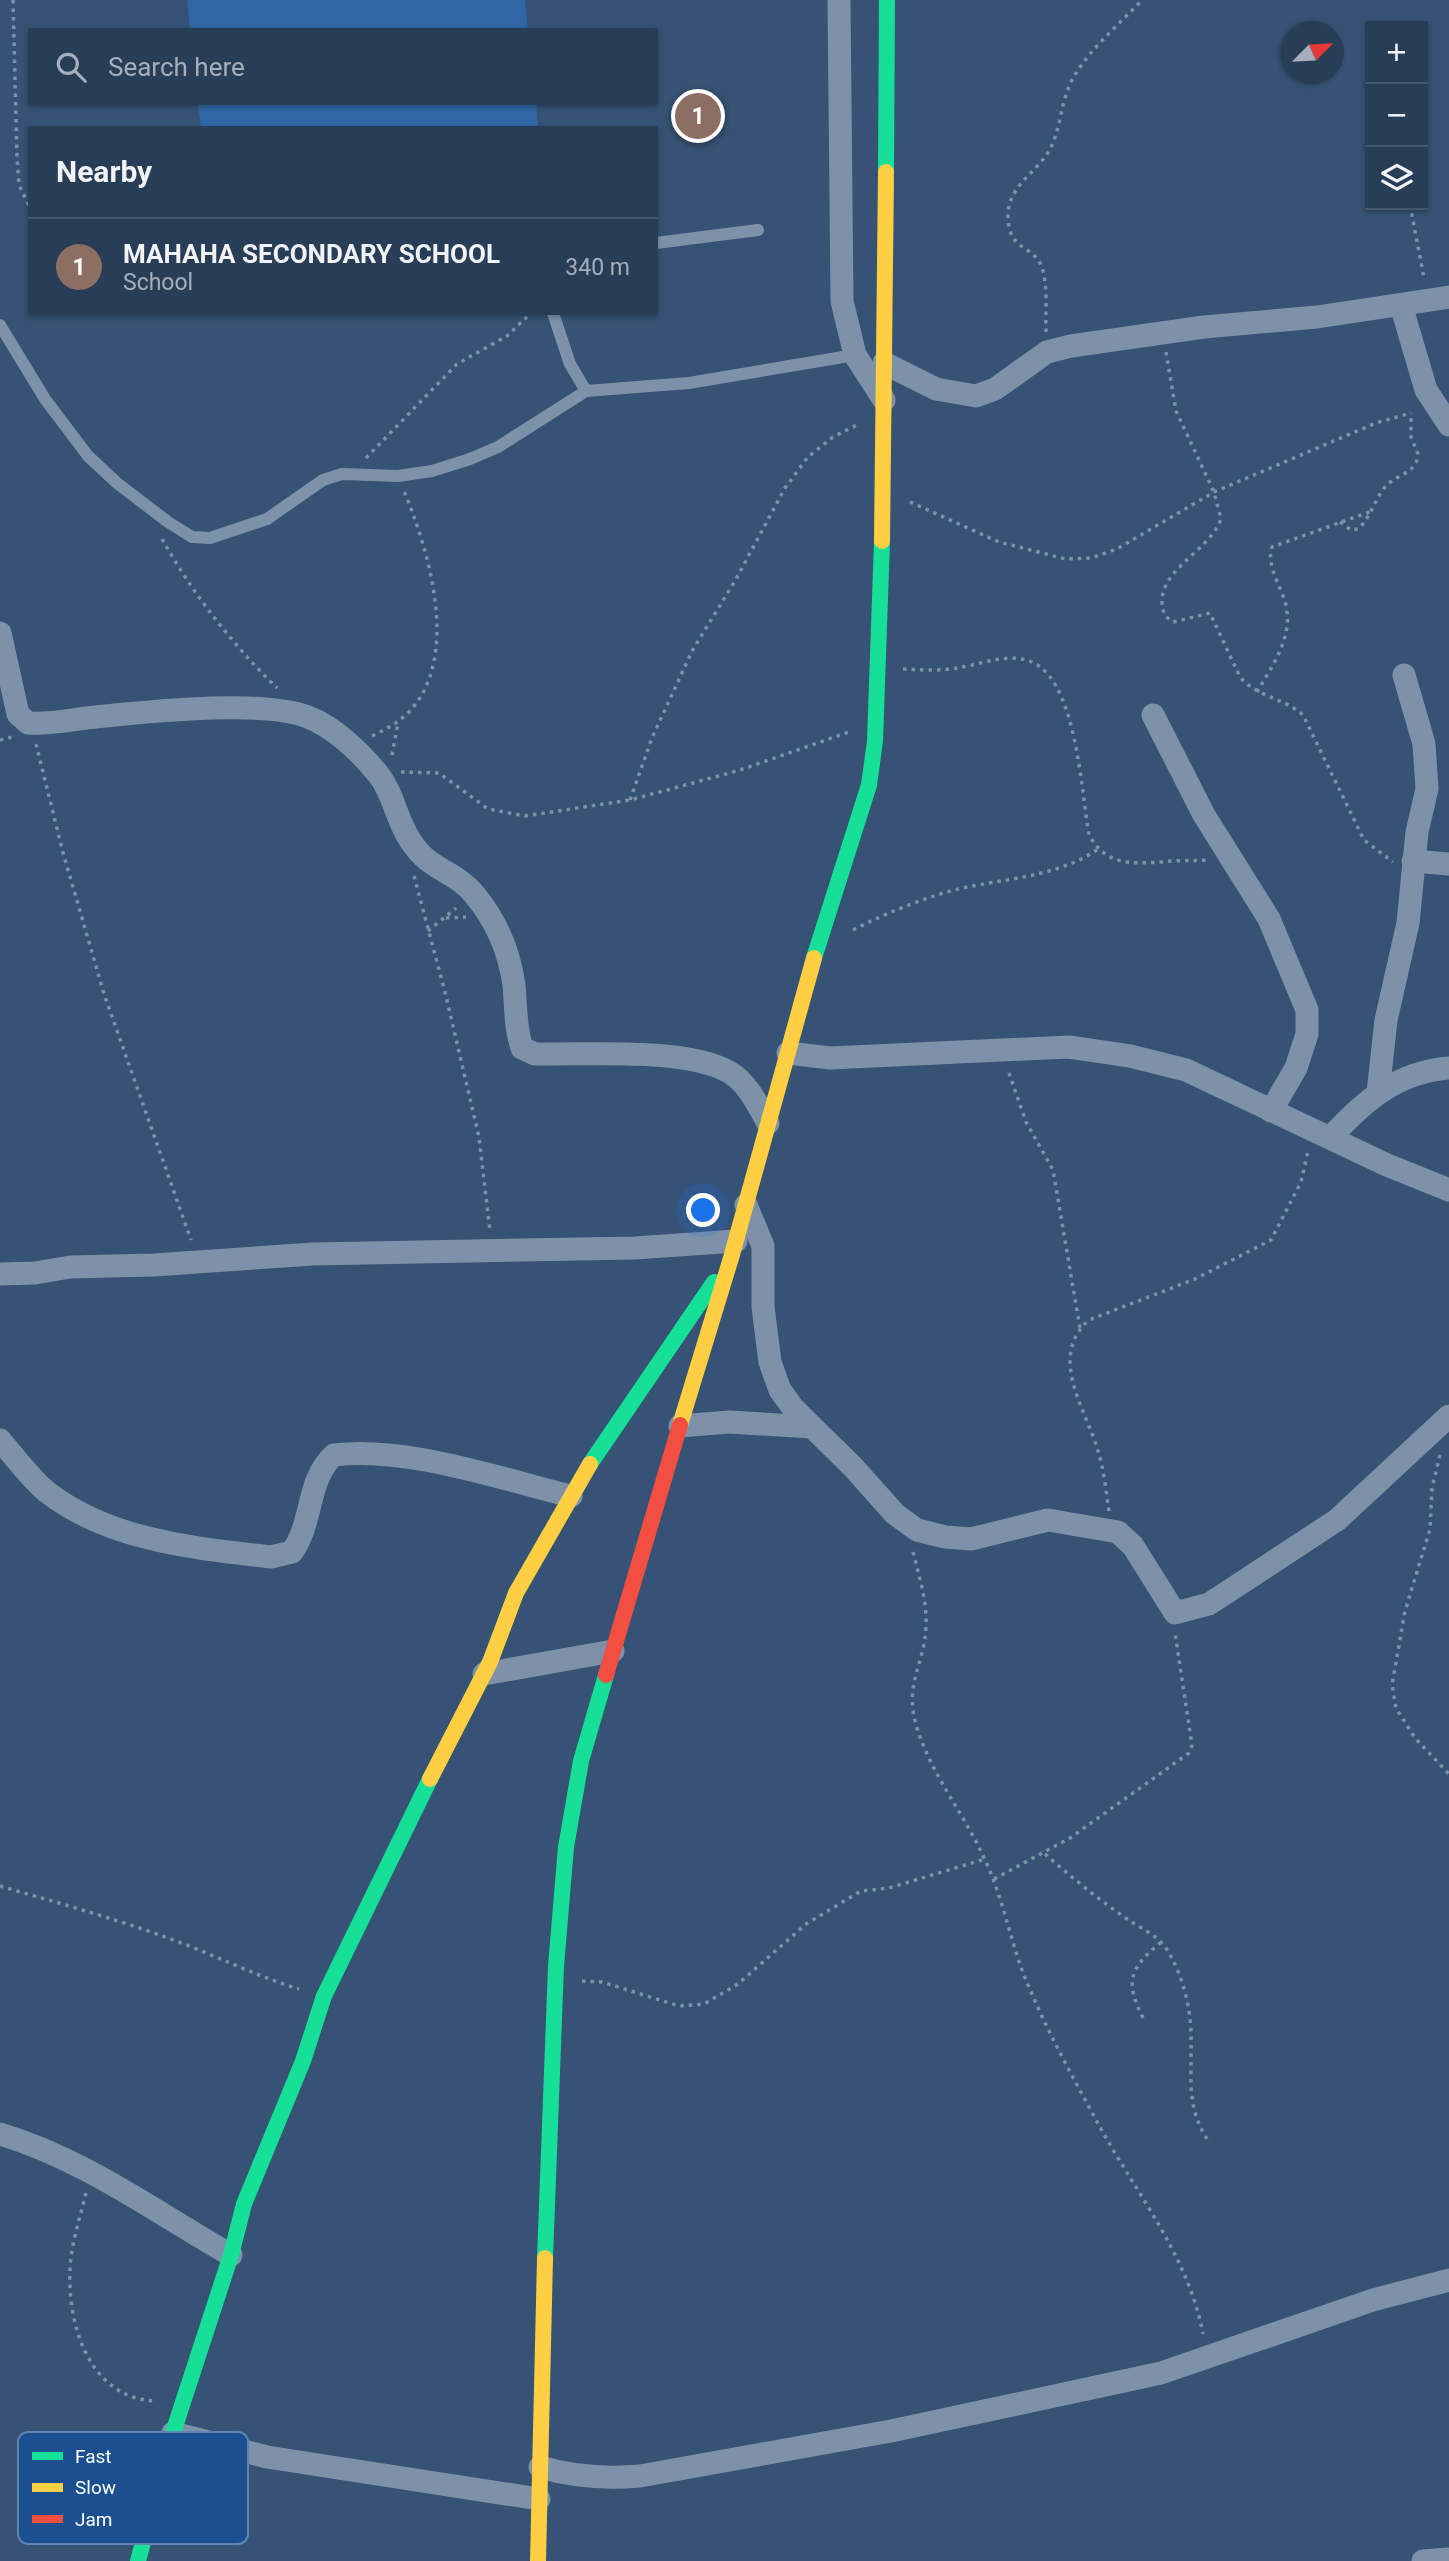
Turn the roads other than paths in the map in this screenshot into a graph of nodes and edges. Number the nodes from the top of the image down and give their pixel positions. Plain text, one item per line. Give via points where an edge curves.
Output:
1 (839, 0) edge
2 (887, 0) edge
3 (758, 230) dead end
4 (658, 243) edge
5 (1449, 297) edge
6 (1401, 305) junction
7 (554, 315) edge
8 (0, 325) edge
9 (855, 355) junction
10 (884, 363) junction
11 (586, 391) junction
12 (884, 408) junction
13 (1449, 425) edge
14 (0, 633) edge
15 (1404, 675) dead end
16 (1153, 715) dead end
17 (1449, 864) edge
18 (1412, 867) junction
19 (788, 1053) junction
20 (1449, 1068) edge
21 (1378, 1093) junction
22 (1271, 1111) junction
23 (768, 1123) junction
24 (1321, 1134) junction
25 (1449, 1190) edge
26 (746, 1205) junction
27 (734, 1250) junction
28 (0, 1273) edge
29 (1449, 1416) edge
30 (680, 1426) junction
31 (812, 1427) junction
32 (0, 1440) edge
33 (571, 1496) junction
34 (612, 1651) junction
35 (484, 1674) junction
36 (0, 2134) edge
37 (231, 2255) junction
38 (1449, 2280) edge
39 (173, 2432) edge
40 (248, 2452) edge
41 (540, 2467) junction
42 (539, 2500) junction
43 (143, 2544) edge
44 (1449, 2560) edge
45 (138, 2561) edge
46 (538, 2561) edge
47 (1423, 2561) edge

1 - 9 street via 842,300
2 - 10 main road
3 - 4 lane
5 - 6 street
6 - 10 street via 1162,333 1047,352 976,396 936,389
6 - 13 street via 1426,390
7 - 11 lane via 570,364
8 - 11 lane via 66,429 98,465 192,537 210,538 267,519 323,480 432,471 498,447
9 - 11 lane via 689,383
9 - 12 street
10 - 12 main road
12 - 19 main road via 877,723 869,785
14 - 23 street via 18,714 28,723 238,708 308,717 347,741 378,774 421,856 473,892 500,932 513,984 520,1044 527,1052 697,1059 730,1072 752,1095
15 - 18 street via 1424,744 1427,789
16 - 22 street via 1204,815 1269,919 1307,1010 1307,1034 1296,1069
17 - 18 street
18 - 21 street via 1408,923 1386,1020
19 - 22 street via 830,1058 1069,1046 1186,1070
19 - 23 main road
20 - 21 street via 1426,1070
21 - 24 street
22 - 24 street
23 - 26 main road
24 - 25 street
26 - 27 main road
26 - 31 street via 763,1246 763,1307 770,1362 780,1390
27 - 28 street via 313,1254
27 - 30 main road
27 - 33 main road via 604,1439
29 - 31 street via 1337,1520 1209,1604 1175,1613 1133,1546 1118,1532 1048,1520 971,1539 917,1530
30 - 31 street via 729,1422
30 - 34 main road
32 - 33 street via 46,1491 130,1535 271,1557 292,1552 301,1540 316,1478 334,1455 378,1454 452,1466
33 - 35 main road via 516,1593
34 - 35 street
34 - 41 main road via 581,1761 566,1847 555,1980
35 - 37 main road via 324,1996 303,2061 243,2204
36 - 37 street via 92,2171
37 - 39 main road
38 - 41 street via 1373,2300 1161,2373 1002,2409 640,2476 569,2476
40 - 42 street
41 - 42 main road
42 - 46 main road
43 - 45 main road
44 - 47 street

